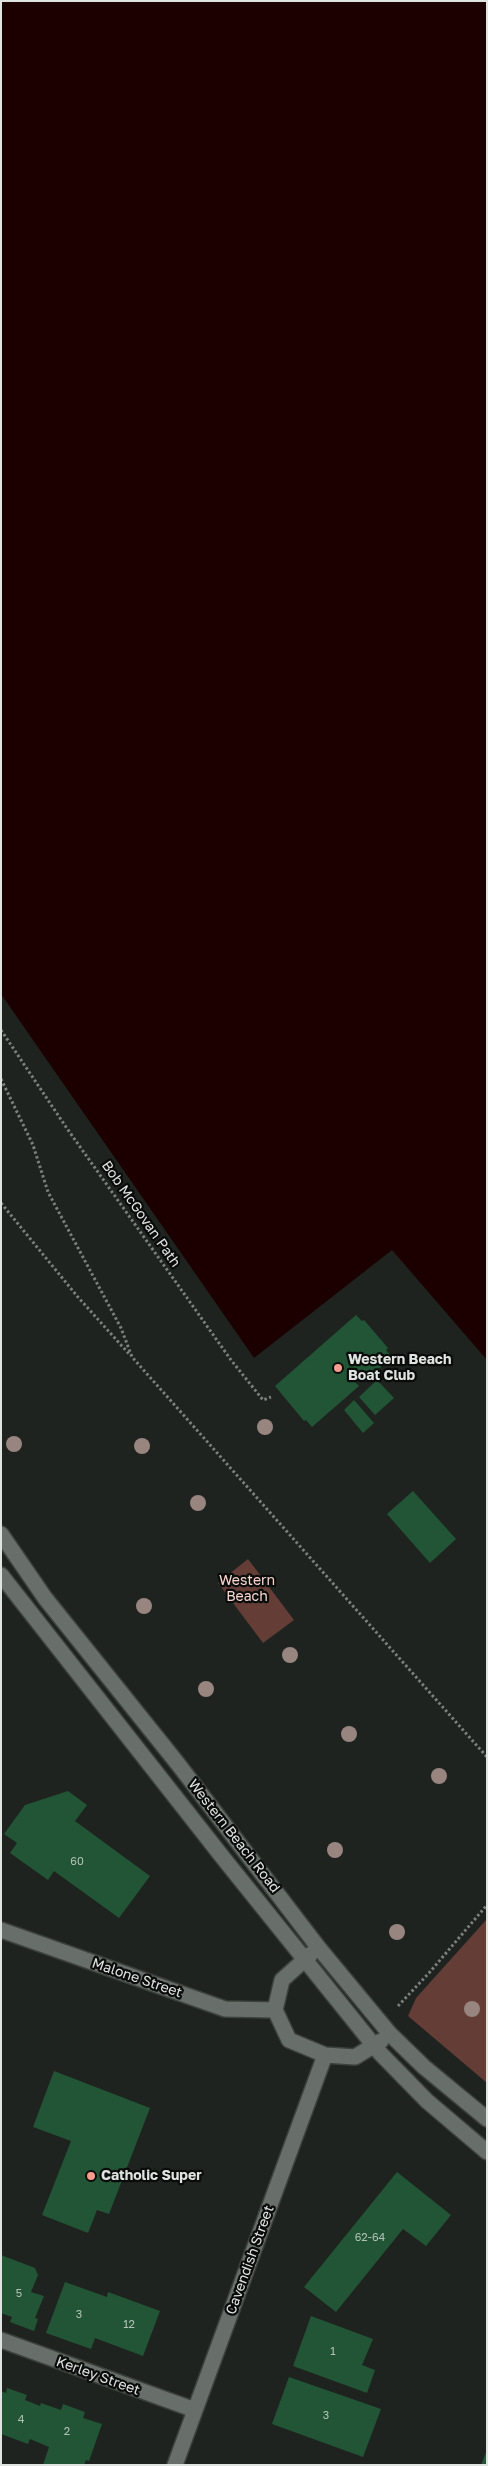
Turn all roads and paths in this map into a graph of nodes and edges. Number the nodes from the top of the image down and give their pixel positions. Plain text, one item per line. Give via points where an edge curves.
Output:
1 (1, 1030) edge
2 (1, 1079) edge
3 (1, 1203) edge
4 (132, 1357) junction
5 (271, 1397) dead end
6 (1, 1534) edge
7 (1, 1575) edge
8 (487, 1757) edge
9 (487, 1905) edge
10 (1, 1930) edge
11 (318, 1947) junction
12 (304, 1960) junction
13 (275, 2010) junction
14 (386, 2028) junction
15 (374, 2045) junction
16 (325, 2055) junction
17 (487, 2118) edge
18 (487, 2152) edge
19 (1, 2340) edge
20 (195, 2410) junction
21 (175, 2465) edge

1 - 5 path, Bob McGovan Path via 231,1360 264,1400
2 - 4 path via 33,1145 48,1192 121,1328
3 - 4 path
4 - 8 path
6 - 11 street, Western Beach Road via 45,1598
7 - 12 street, Western Beach Road
9 - 14 path
10 - 13 street, Malone Street via 225,2009
11 - 12 street
11 - 14 street, Western Beach Road
12 - 13 street via 282,1980
12 - 15 street, Western Beach Road
13 - 16 street via 289,2040
14 - 15 street
14 - 17 street, Western Beach Road via 424,2067
15 - 16 street via 355,2057
15 - 18 street, Western Beach Road via 427,2101
16 - 20 street, Cavendish Street
19 - 20 street, Kerley Street
20 - 21 street, Cavendish Street

